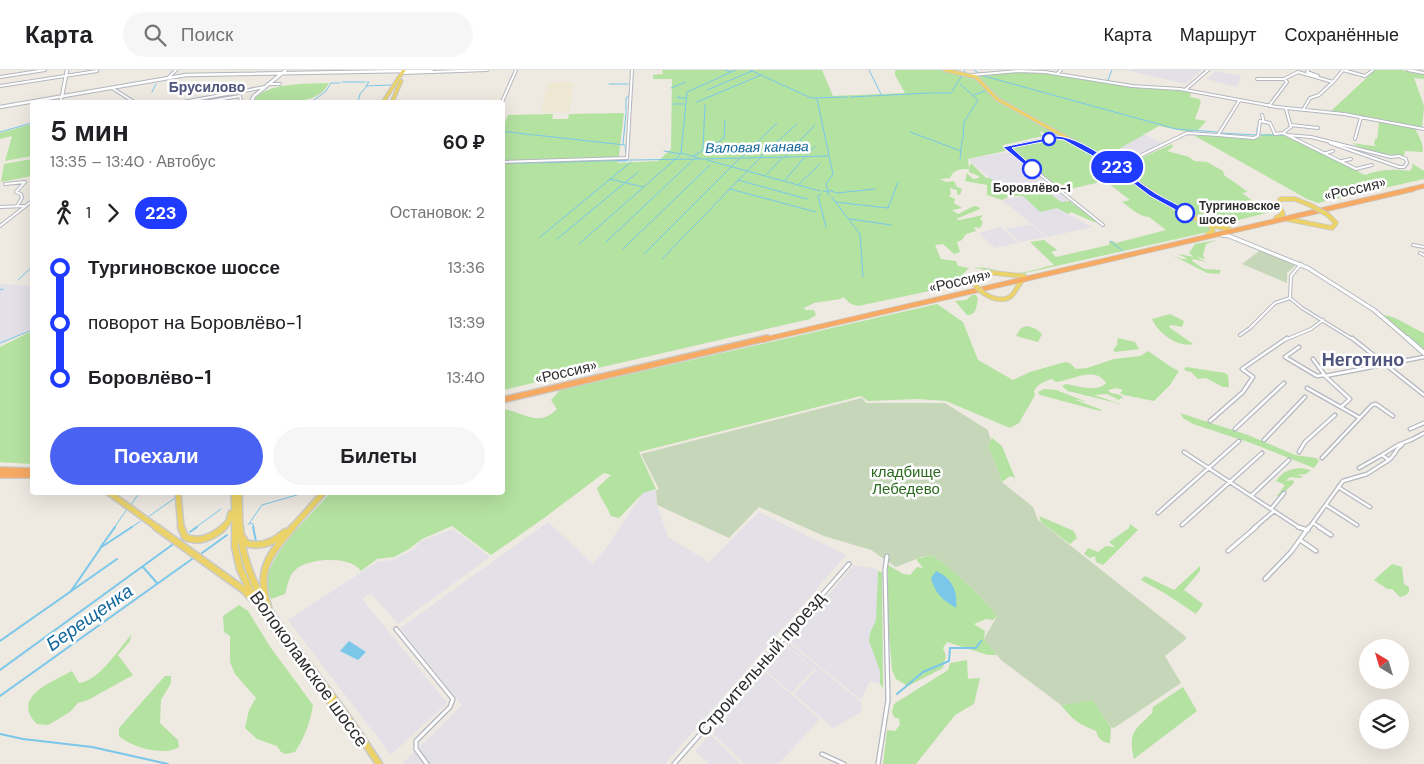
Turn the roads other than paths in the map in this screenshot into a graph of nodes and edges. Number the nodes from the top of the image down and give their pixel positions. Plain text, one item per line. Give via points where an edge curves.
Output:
1 (45, 70) edge
2 (67, 70) edge
3 (176, 70) edge
4 (416, 70) edge
5 (485, 70) edge
6 (516, 70) edge
7 (632, 70) edge
8 (948, 70) edge
9 (1061, 70) edge
10 (1208, 70) edge
11 (1308, 70) edge
12 (1343, 70) edge
13 (1373, 70) edge
14 (1408, 70) edge
15 (97, 71) edge
16 (405, 71) edge
17 (433, 71) edge
18 (437, 71) edge
19 (1004, 71) edge
20 (1424, 72) edge
21 (284, 73) edge
22 (1057, 74) junction
23 (971, 75) junction
24 (66, 76) junction
25 (0, 77) edge
26 (1317, 77) junction
27 (168, 78) junction
28 (1257, 79) dead end
29 (1284, 79) junction
30 (1334, 82) junction
31 (268, 84) junction
32 (280, 84) dead end
33 (0, 86) edge
34 (265, 87) junction
35 (112, 88) junction
36 (1184, 90) junction
37 (62, 96) junction
38 (39, 100) edge
39 (61, 100) edge
40 (131, 100) edge
41 (194, 100) edge
42 (222, 100) edge
43 (241, 100) edge
44 (251, 100) edge
45 (384, 100) edge
46 (393, 100) edge
47 (503, 100) edge
48 (1239, 101) junction
49 (30, 102) edge
50 (1269, 106) junction
51 (0, 107) edge
52 (1286, 109) junction
53 (1303, 110) junction
54 (1262, 115) dead end
55 (1361, 117) junction
56 (1264, 122) junction
57 (1291, 125) junction
58 (1318, 128) dead end
59 (1424, 130) edge
60 (1054, 131) junction
61 (1283, 133) junction
62 (1218, 135) junction
63 (1287, 135) junction
64 (1059, 136) junction
65 (1053, 137) junction
66 (1355, 139) dead end
67 (1037, 141) junction
68 (1330, 143) junction
69 (1333, 151) dead end
70 (1325, 153) junction
71 (1351, 159) dead end
72 (1340, 161) junction
73 (505, 162) edge
74 (1372, 165) dead end
75 (1117, 167) junction
76 (5, 184) dead end
77 (1424, 185) edge
78 (30, 202) edge
79 (17, 206) junction
80 (25, 206) junction
81 (0, 207) edge
82 (1278, 219) junction
83 (1103, 225) dead end
84 (1208, 225) junction
85 (0, 226) edge
86 (1229, 229) junction
87 (1237, 229) junction
88 (1209, 234) junction
89 (1239, 240) junction
90 (1413, 245) dead end
91 (1424, 247) edge
92 (1420, 253) dead end
93 (1424, 255) edge
94 (1301, 264) junction
95 (1026, 277) junction
96 (1290, 298) junction
97 (1322, 320) junction
98 (1240, 335) dead end
99 (1299, 347) dead end
100 (1424, 353) edge
101 (1424, 357) edge
102 (1314, 359) dead end
103 (1387, 365) junction
104 (1324, 375) junction
105 (1284, 383) dead end
106 (1307, 388) dead end
107 (1424, 395) edge
108 (505, 397) edge
109 (1305, 397) dead end
110 (1341, 407) junction
111 (1335, 415) dead end
112 (1393, 416) dead end
113 (1361, 418) junction
114 (1210, 421) dead end
115 (1424, 423) edge
116 (1235, 428) dead end
117 (1410, 429) dead end
118 (1424, 433) edge
119 (1413, 439) junction
120 (1264, 440) dead end
121 (1239, 441) dead end
122 (1184, 452) dead end
123 (1299, 452) dead end
124 (1262, 453) dead end
125 (1382, 456) junction
126 (1322, 458) dead end
127 (1290, 460) dead end
128 (1389, 460) junction
129 (1366, 465) junction
130 (1209, 468) junction
131 (0, 470) edge
132 (30, 471) edge
133 (1371, 472) junction
134 (0, 475) edge
135 (30, 475) edge
136 (1230, 482) junction
137 (1338, 487) junction
138 (1284, 493) dead end
139 (112, 495) edge
140 (178, 495) edge
141 (234, 495) edge
142 (239, 495) edge
143 (319, 495) edge
144 (320, 495) edge
145 (1251, 496) junction
146 (1326, 505) junction
147 (1370, 507) dead end
148 (233, 508) junction
149 (1273, 510) junction
150 (1158, 513) dead end
151 (1313, 523) junction
152 (1182, 525) dead end
153 (1357, 525) dead end
154 (1308, 530) junction
155 (240, 532) junction
156 (1330, 535) dead end
157 (1300, 540) junction
158 (1228, 551) dead end
159 (1316, 551) dead end
160 (887, 556) dead end
161 (849, 564) dead end
162 (1265, 579) dead end
163 (267, 612) junction
164 (396, 629) dead end
165 (822, 754) dead end
166 (379, 764) edge
167 (427, 764) edge
168 (674, 764) edge
169 (844, 764) edge
170 (878, 764) edge

1 - 25 street
2 - 24 main road
3 - 27 street
4 - 16 street
4 - 17 street
5 - 18 street
6 - 47 street
7 - 73 street via 627,158
8 - 23 main road
9 - 22 street
10 - 36 street
11 - 26 street via 1307,73
12 - 13 street via 1365,76
12 - 30 street
14 - 20 street
15 - 24 street
16 - 17 street
16 - 21 main road
16 - 45 main road
16 - 46 main road
17 - 18 street
19 - 22 street
19 - 23 street
21 - 27 main road
21 - 31 main road
22 - 36 street
23 - 60 main road via 997,99
24 - 33 street
24 - 37 main road
26 - 29 street via 1298,72
26 - 30 street
27 - 35 main road
28 - 29 street
29 - 50 street via 1287,82
30 - 53 street via 1310,98
31 - 32 street
31 - 34 main road
34 - 41 street
34 - 44 main road
35 - 37 main road
35 - 40 street
36 - 48 street
37 - 38 main road
37 - 39 street
42 - 43 street via 240,96
48 - 50 street
48 - 62 street
49 - 51 main road
50 - 52 street
52 - 53 street
52 - 57 street
53 - 55 street
54 - 56 street
55 - 59 street
55 - 66 street
56 - 61 street via 1270,123 1274,134
56 - 62 street via 1260,122 1258,136 1253,138
57 - 58 street
57 - 61 street
60 - 64 main road
60 - 65 street
61 - 63 street
62 - 75 street via 1187,133
63 - 68 street
63 - 70 street
64 - 65 street
64 - 67 street
64 - 75 main road
65 - 67 street
67 - 83 street via 1007,148
68 - 68 street via 1398,167 1405,166 1406,159 1399,156
69 - 70 street
70 - 72 street
71 - 72 street
72 - 74 street via 1356,169
75 - 84 main road via 1154,196
76 - 79 street via 25,182 16,192 22,198
77 - 82 highway, «Россия»
78 - 80 street
79 - 80 street
79 - 81 street
80 - 85 street
82 - 82 main road, bridge via 1332,228 1336,222 1295,198 1278,202 1283,214
82 - 86 highway, «Россия»
82 - 87 highway, «Россия»
84 - 86 main road
84 - 88 main road via 1214,230
86 - 88 highway, «Россия»
87 - 88 highway, «Россия»
87 - 89 main road via 1230,234
88 - 89 main road
88 - 95 highway, «Россия»
89 - 94 main road
90 - 91 street
92 - 93 street
94 - 96 street via 1291,276
94 - 100 main road via 1374,310
95 - 95 main road, bridge via 1018,283 1013,295 994,298 974,284 973,276 981,272
95 - 108 highway, «Россия»
96 - 97 street
96 - 98 street via 1275,303
97 - 103 street
97 - 114 street via 1242,369 1253,378 1243,392
99 - 104 street via 1285,357 1317,376
101 - 103 street
102 - 104 street
103 - 104 street
103 - 107 street
104 - 110 street via 1350,399
105 - 116 street
106 - 110 street
109 - 120 street
110 - 113 street
111 - 123 street via 1305,442
112 - 113 street via 1374,403
113 - 126 street
115 - 117 street
118 - 119 street
119 - 125 street
119 - 128 street via 1396,449
121 - 130 street
122 - 130 street
124 - 136 street
125 - 128 street
125 - 129 street
127 - 145 street
128 - 133 street
129 - 133 street
129 - 133 street via 1361,468
130 - 136 street
130 - 150 street
131 - 132 highway
133 - 137 street via 1345,479
134 - 135 highway
136 - 145 street
136 - 152 street
137 - 146 street
137 - 147 street
138 - 149 street
139 - 163 main road via 244,590
140 - 148 main road via 182,532 188,538 205,538 218,532 228,523
141 - 148 main road, Волоколамское шоссе
142 - 155 main road, Волоколамское шоссе
143 - 155 main road via 275,540 252,545
144 - 163 main road via 267,562 262,586
145 - 149 street
146 - 151 street
146 - 153 street
148 - 163 main road, Волоколамское шоссе via 238,562 250,590
149 - 154 street
149 - 158 street
151 - 154 street
151 - 156 street
154 - 157 street
155 - 163 main road, Волоколамское шоссе via 247,571
157 - 159 street
157 - 162 street
160 - 170 street via 888,700
161 - 168 street, Строительный проезд
163 - 166 main road, Волоколамское шоссе
164 - 167 street via 453,699 450,707 416,741 416,749
165 - 169 street

